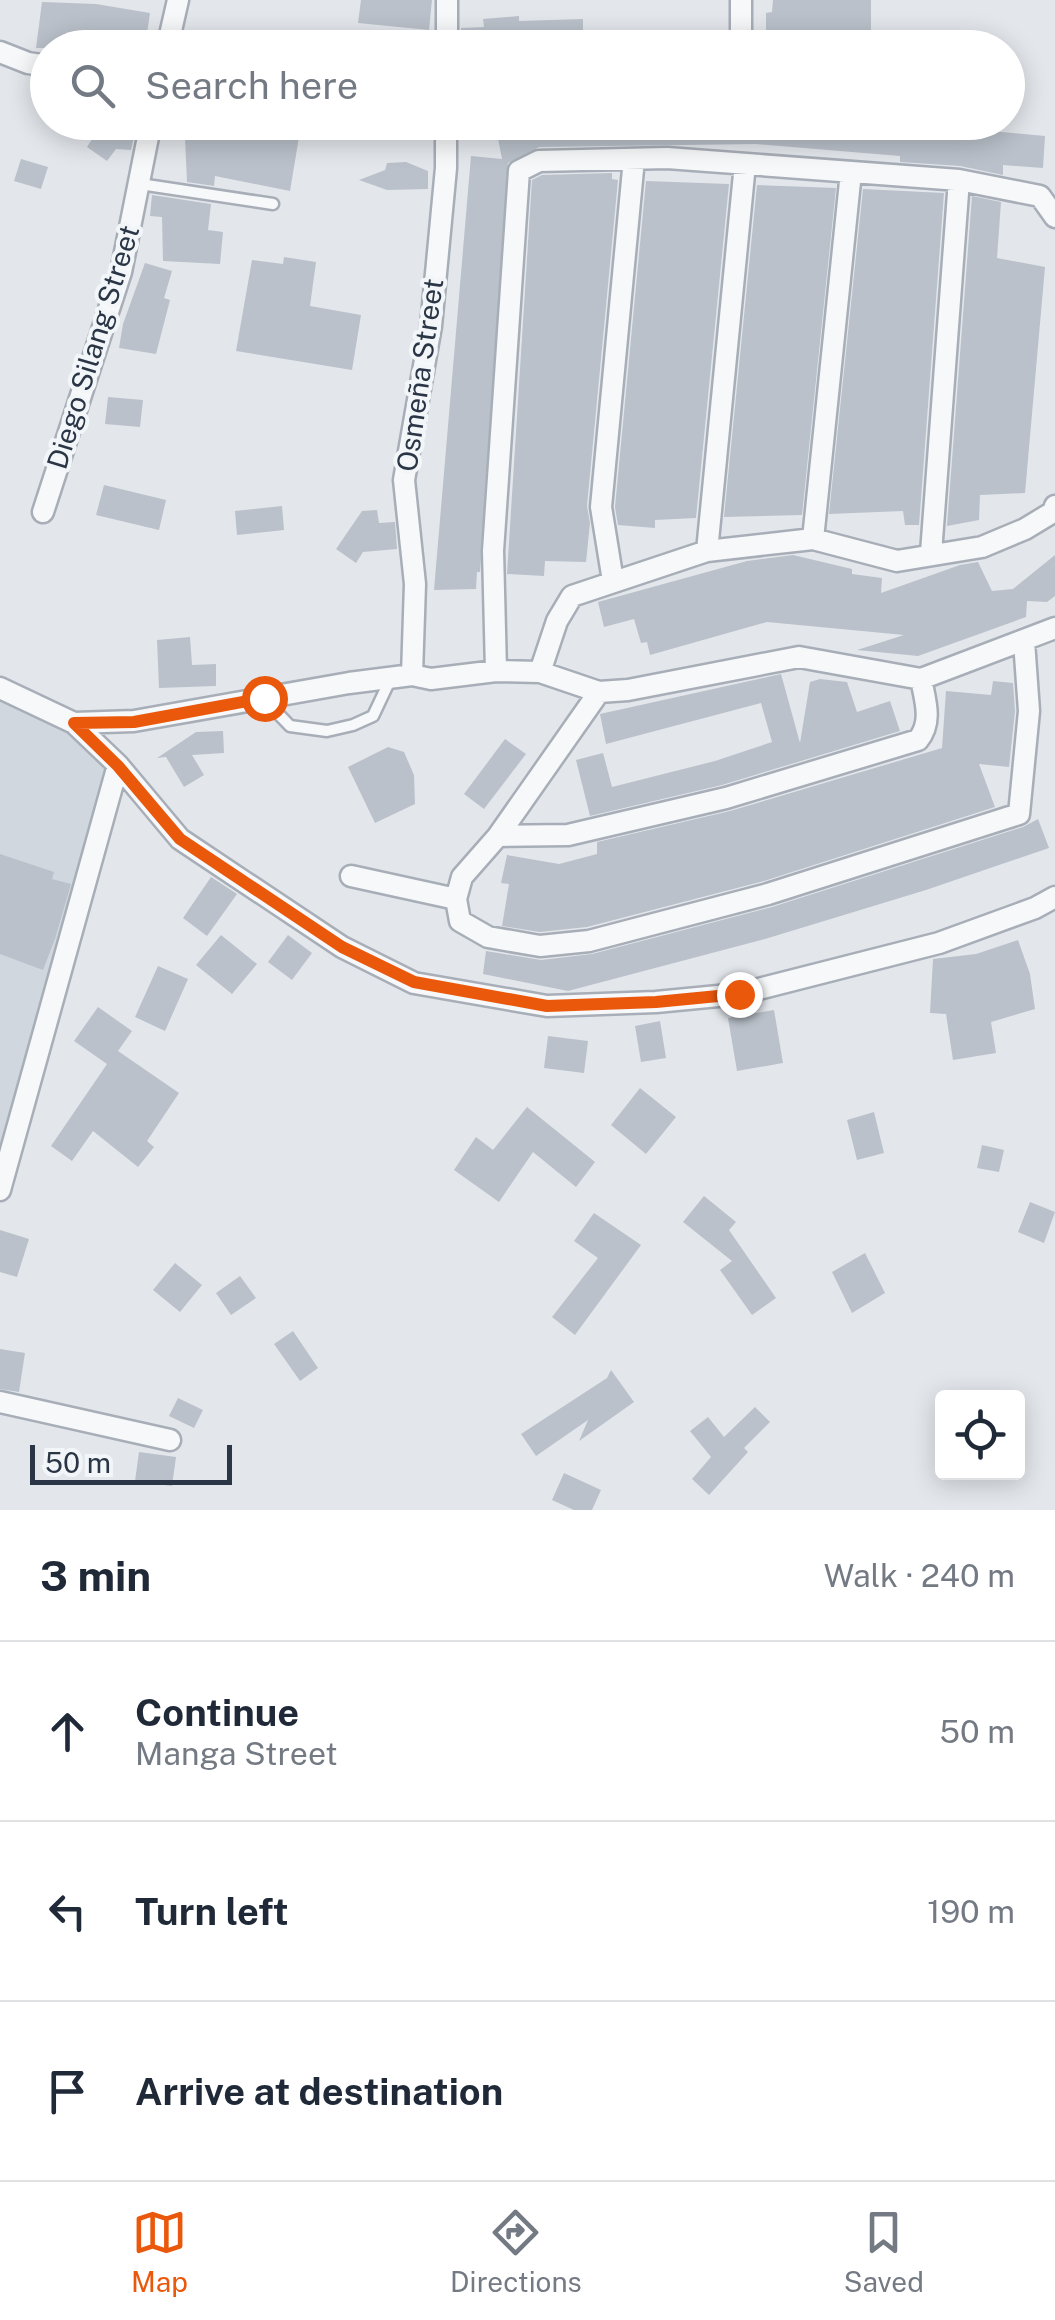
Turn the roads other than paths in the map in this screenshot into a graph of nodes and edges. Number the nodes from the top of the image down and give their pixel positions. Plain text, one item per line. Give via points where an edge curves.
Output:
1 (178, 0) edge
2 (448, 0) edge
3 (741, 0) edge
4 (171, 30) edge
5 (447, 30) edge
6 (741, 30) edge
7 (0, 52) edge
8 (30, 63) edge
9 (148, 140) edge
10 (446, 140) edge
11 (634, 159) junction
12 (745, 164) junction
13 (851, 172) junction
14 (959, 180) junction
15 (140, 184) junction
16 (273, 204) dead end
17 (1055, 217) edge
18 (1055, 506) edge
19 (44, 512) dead end
20 (812, 539) junction
21 (706, 550) junction
22 (931, 554) junction
23 (613, 581) junction
24 (1055, 628) edge
25 (1024, 641) junction
26 (496, 672) junction
27 (540, 672) junction
28 (402, 677) junction
29 (921, 679) junction
30 (0, 688) edge
31 (599, 692) junction
32 (264, 698) junction
33 (74, 723) junction
34 (118, 766) junction
35 (498, 836) junction
36 (351, 876) dead end
37 (1055, 897) edge
38 (456, 899) junction
39 (0, 1190) edge
40 (0, 1402) edge
41 (170, 1440) dead end

1 - 4 street
2 - 5 street
3 - 6 street
7 - 8 street
9 - 15 street, Diego Silang Street
10 - 28 street, Osmeña Street via 431,326 404,480 415,584
11 - 12 street
11 - 23 street via 602,508
11 - 26 street via 539,161 519,171 492,550
12 - 13 street
12 - 21 street
13 - 14 street
13 - 20 street
14 - 17 street via 1040,196
14 - 22 street
15 - 16 lane
15 - 19 street, Diego Silang Street via 121,272
18 - 22 street via 1025,529 982,547
20 - 21 street
20 - 22 street via 897,561
21 - 23 street
23 - 27 street via 572,596
24 - 25 street
25 - 29 street
25 - 38 street via 1028,711 1019,814 768,894 589,941 540,946 488,937 460,921
26 - 27 street
26 - 28 street
27 - 31 street
28 - 32 street
28 - 32 lane via 373,716 326,731 290,726
29 - 31 street via 800,657
29 - 35 street via 927,712 918,740 726,798 586,831
30 - 33 street
31 - 35 street
32 - 33 street via 134,722
33 - 34 street
34 - 37 street via 180,839 342,947 414,982 547,1006 739,994 939,943
34 - 39 street
35 - 38 street via 462,877
36 - 38 street
40 - 41 street

